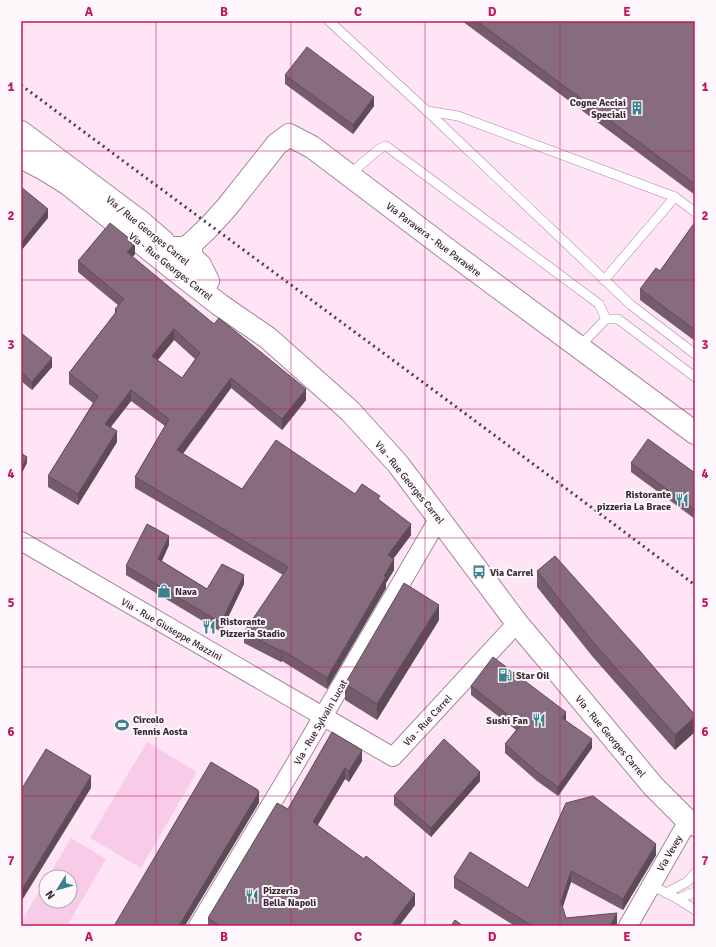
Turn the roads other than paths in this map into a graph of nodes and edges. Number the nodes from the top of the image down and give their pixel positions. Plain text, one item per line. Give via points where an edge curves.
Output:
1 (330, 21) edge
2 (426, 111) junction
3 (21, 132) edge
4 (21, 156) edge
5 (349, 176) junction
6 (675, 197) junction
7 (695, 212) edge
8 (181, 246) junction
9 (604, 280) junction
10 (606, 319) junction
11 (268, 338) junction
12 (579, 347) junction
13 (695, 354) edge
14 (695, 377) edge
15 (695, 433) edge
16 (439, 518) junction
17 (21, 541) edge
18 (517, 623) junction
19 (323, 717) junction
20 (692, 823) edge
21 (695, 874) edge
22 (659, 889) junction
23 (695, 892) edge
24 (678, 899) junction
25 (694, 908) edge
26 (198, 926) edge
27 (628, 926) edge

1 - 2 lane
2 - 6 lane via 458,116
2 - 9 lane
3 - 8 street, Via / Rue Georges Carrel via 140,222
4 - 8 street via 31,156 51,166 154,243 166,248
4 - 11 street, Via - Rue Georges Carrel via 68,184 213,300
5 - 8 street, Via Paravera - Rue Paravère via 312,147 289,135 277,144 210,226
5 - 10 lane via 379,149 386,146 599,304
5 - 12 street, Via Paravera - Rue Paravère
6 - 7 lane
6 - 9 lane
8 - 11 street, Via / Rue Georges Carrel via 208,281
9 - 13 lane via 630,305
10 - 12 lane
10 - 14 lane via 618,319
11 - 16 street, Via - Rue Georges Carrel via 350,411 398,464
12 - 15 street, Via Paravera - Rue Paravère
16 - 18 street, Via - Rue Georges Carrel
16 - 19 street, Via - Rue Sylvain Lucat
17 - 19 street, Via - Rue Giuseppe Mazzini
18 - 19 street, Via - Rue Carrel via 393,758
18 - 20 street, Via - Rue Georges Carrel via 653,786
19 - 26 street, Via - Rue Sylvain Lucat
20 - 22 street, Via Vevey
21 - 22 lane via 688,882
22 - 24 lane
22 - 27 street, Via Vevey
23 - 24 lane
24 - 25 lane

